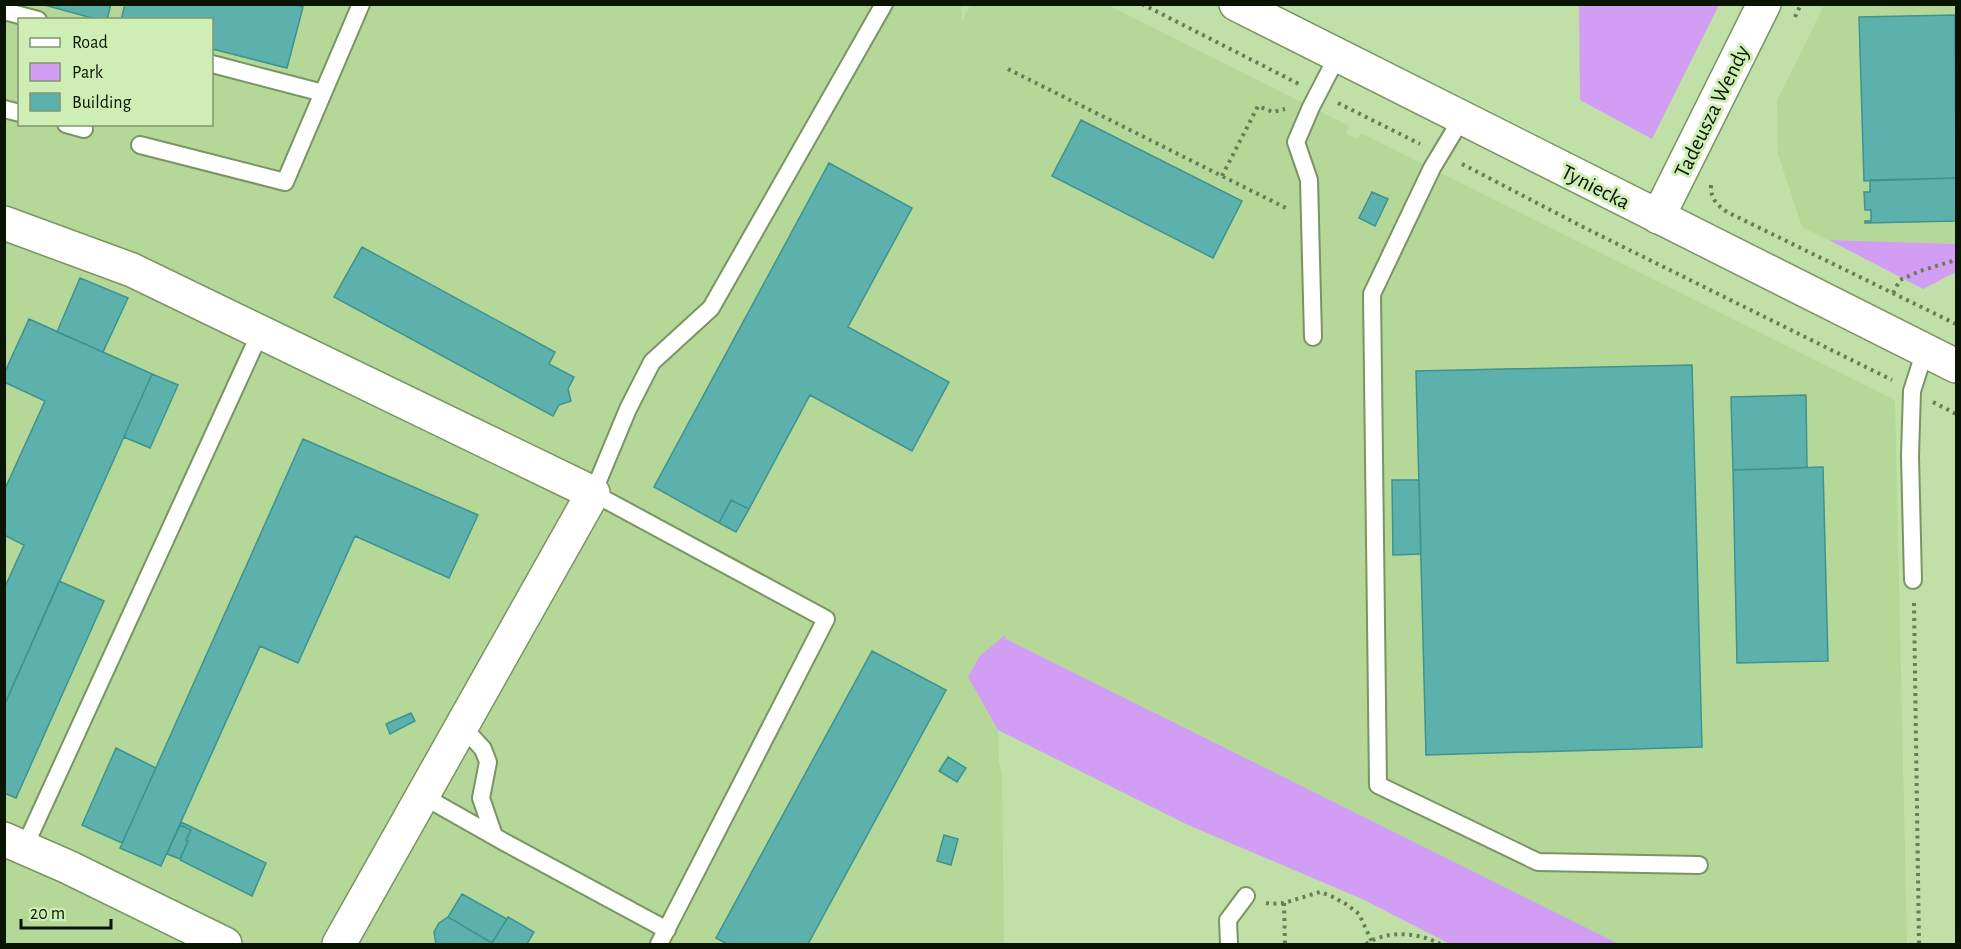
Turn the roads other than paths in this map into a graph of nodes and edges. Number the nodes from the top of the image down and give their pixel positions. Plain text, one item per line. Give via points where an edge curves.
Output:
1 (884, 4) edge
2 (1236, 4) edge
3 (1764, 4) edge
4 (357, 5) edge
5 (4, 11) edge
6 (30, 18) edge
7 (1338, 55) junction
8 (213, 64) edge
9 (323, 93) junction
10 (1462, 118) junction
11 (73, 126) edge
12 (84, 129) dead end
13 (140, 145) dead end
14 (1658, 217) junction
15 (4, 223) edge
16 (260, 333) junction
17 (1313, 337) dead end
18 (1928, 352) junction
19 (1956, 366) edge
20 (593, 493) junction
21 (1913, 580) road end
22 (462, 726) junction
23 (423, 796) junction
24 (494, 836) junction
25 (14, 844) edge
26 (1699, 865) dead end
27 (1246, 896) road end
28 (663, 937) edge
29 (225, 945) edge
30 (339, 945) edge
31 (1228, 945) edge

1 - 20 lane via 711,308 652,362
2 - 7 street, Tyniecka
3 - 14 street, Tadeusza Wendy
4 - 9 lane
5 - 6 lane
7 - 10 street, Tyniecka
7 - 17 lane via 1296,142 1309,180
8 - 9 lane
9 - 13 lane via 285,182
10 - 14 street, Tyniecka
10 - 26 lane via 1440,154 1372,294 1378,785 1538,862
11 - 12 lane
14 - 18 street, Tyniecka
15 - 16 street via 132,270
16 - 20 street
16 - 25 lane
18 - 19 street, Tyniecka
18 - 21 lane via 1912,391
20 - 22 street
20 - 28 lane via 826,619
22 - 23 street
22 - 24 lane via 483,749 488,762 481,798
23 - 24 lane
23 - 30 street
24 - 28 lane
25 - 29 street
27 - 31 lane via 1228,920

